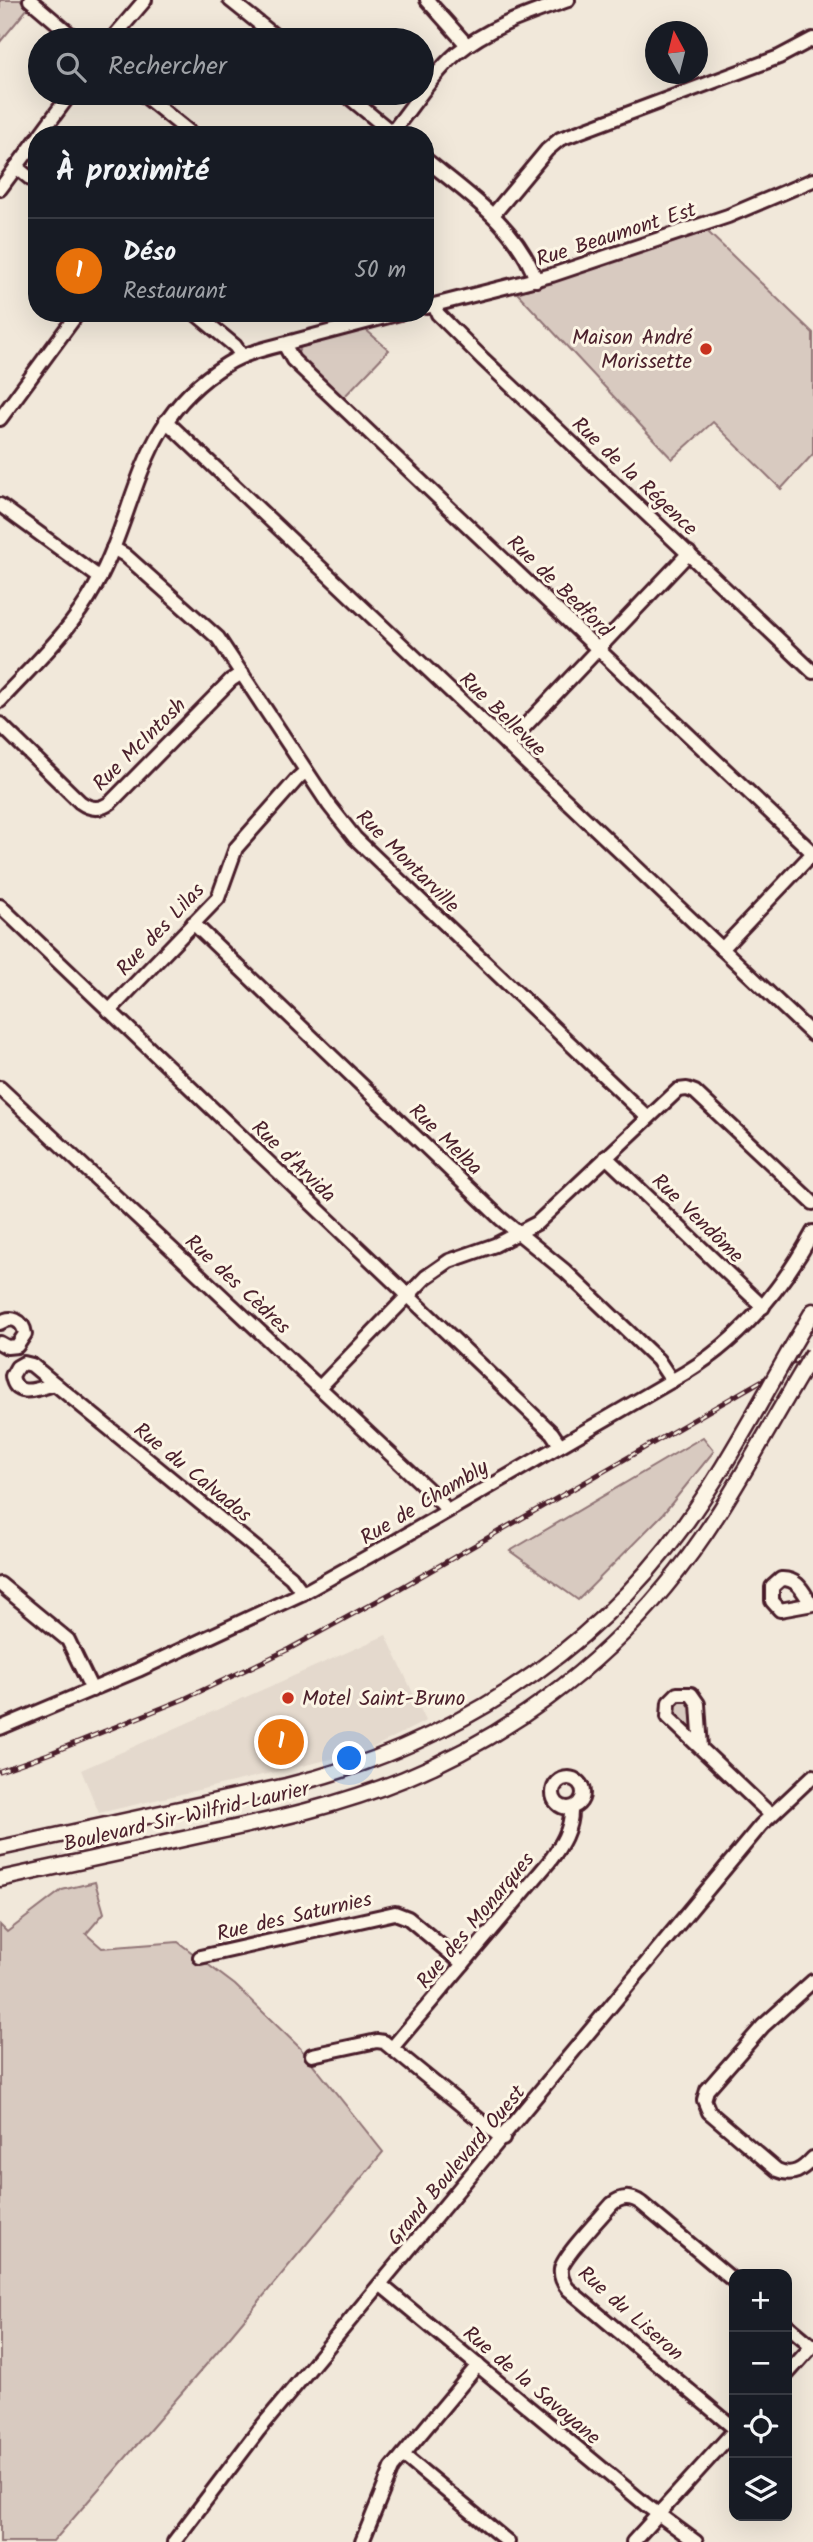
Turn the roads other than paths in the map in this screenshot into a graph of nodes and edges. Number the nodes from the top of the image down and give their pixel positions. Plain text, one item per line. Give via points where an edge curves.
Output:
1 (30, 0) edge
2 (145, 0) edge
3 (230, 0) edge
4 (427, 0) edge
5 (568, 0) edge
6 (63, 28) edge
7 (121, 28) edge
8 (264, 28) edge
9 (813, 39) edge
10 (467, 45) junction
11 (434, 81) edge
12 (62, 105) edge
13 (156, 105) edge
14 (359, 105) edge
15 (415, 105) edge
16 (46, 126) edge
17 (182, 126) edge
18 (385, 126) edge
19 (399, 126) edge
20 (28, 151) edge
21 (434, 166) edge
22 (16, 167) junction
23 (28, 177) edge
24 (813, 180) edge
25 (0, 189) edge
26 (493, 215) junction
27 (536, 280) junction
28 (434, 305) edge
29 (434, 310) edge
30 (71, 322) edge
31 (206, 322) edge
32 (365, 322) edge
33 (284, 344) junction
34 (242, 356) junction
35 (0, 419) edge
36 (166, 421) junction
37 (0, 505) edge
38 (113, 548) junction
39 (689, 553) junction
40 (100, 578) junction
41 (598, 649) junction
42 (813, 672) edge
43 (242, 673) junction
44 (0, 701) edge
45 (0, 724) edge
46 (507, 745) junction
47 (306, 771) junction
48 (813, 853) edge
49 (0, 906) edge
50 (194, 923) junction
51 (722, 949) junction
52 (109, 1011) junction
53 (813, 1035) edge
54 (0, 1088) edge
55 (647, 1118) junction
56 (606, 1157) junction
57 (813, 1203) edge
58 (813, 1232) edge
59 (519, 1233) junction
60 (406, 1295) junction
61 (763, 1307) junction
62 (813, 1311) edge
63 (0, 1323) edge
64 (0, 1343) edge
65 (813, 1353) edge
66 (672, 1381) junction
67 (55, 1384) dead end
68 (320, 1387) junction
69 (559, 1445) junction
70 (447, 1510) junction
71 (0, 1584) edge
72 (303, 1593) junction
73 (92, 1690) junction
74 (0, 1728) edge
75 (701, 1748) dead end
76 (813, 1776) edge
77 (571, 1808) dead end
78 (771, 1815) junction
79 (0, 1848) edge
80 (0, 1879) edge
81 (200, 1957) dead end
82 (463, 1964) junction
83 (813, 1980) edge
84 (392, 2048) junction
85 (312, 2056) dead end
86 (503, 2139) junction
87 (813, 2158) edge
88 (729, 2277) edge
89 (381, 2285) junction
90 (792, 2329) edge
91 (813, 2346) edge
92 (478, 2365) junction
93 (792, 2369) edge
94 (729, 2425) edge
95 (729, 2435) edge
96 (403, 2455) junction
97 (658, 2515) junction
98 (174, 2542) edge
99 (362, 2542) edge
100 (508, 2542) edge
101 (633, 2542) edge
102 (696, 2542) edge

1 - 6 street
2 - 7 street
3 - 8 street
4 - 10 street
5 - 10 street via 503,24
9 - 26 street via 779,57 560,139
10 - 11 street
12 - 16 street
13 - 17 street
14 - 18 street
15 - 19 street
20 - 22 street
21 - 26 street
22 - 23 street
22 - 25 street
24 - 27 street, Rue Beaumont Est via 728,216
26 - 27 street via 526,256
27 - 28 street, Rue Beaumont Est
29 - 39 street, Rue de la Régence
30 - 35 street
31 - 34 street
32 - 33 street
33 - 34 street
33 - 41 street, Rue de Bedford via 290,356
34 - 36 street via 201,384
36 - 38 street via 142,464
36 - 46 street, Rue Bellevue
37 - 40 street
38 - 40 street
38 - 43 street, Rue Montarville via 207,627
39 - 41 street
39 - 42 street, Rue de la Régence
40 - 44 street via 74,620
41 - 46 street
41 - 48 street, Rue de Bedford
43 - 45 street, Rue McIntosh via 111,802 99,808 80,802
43 - 47 street, Rue Montarville
46 - 51 street, Rue Bellevue
47 - 50 street, Rue des Lilas via 236,848 220,895
47 - 55 street, Rue Montarville via 355,838
48 - 51 street
49 - 52 street, Rue d'Arvida
50 - 52 street, Rue des Lilas
50 - 59 street, Rue Melba
51 - 53 street, Rue Bellevue
52 - 60 street, Rue d'Arvida
54 - 68 street, Rue des Cèdres
55 - 56 street
55 - 57 street via 676,1092 693,1090
56 - 59 street via 537,1223
56 - 61 street, Rue Vendôme
58 - 61 street, Rue de Chambly
59 - 60 street via 443,1264
59 - 66 street, Rue Melba via 658,1360
60 - 68 street
60 - 69 street, Rue d'Arvida via 552,1433
61 - 66 street, Rue de Chambly via 711,1355
62 - 79 main road, Boulevard Sir-Wilfrid-Laurier, bridge via 685,1525 623,1598 552,1661 476,1712 396,1752 314,1779
63 - 64 street via 15,1320 24,1334 17,1346 8,1348
65 - 80 main road, Boulevard Sir-Wilfrid-Laurier, bridge via 716,1517 666,1586 587,1667 508,1725 433,1766 344,1801
66 - 69 street, Rue de Chambly
67 - 72 street, Rue du Calvados via 291,1577
68 - 70 street, Rue des Cèdres
69 - 70 street, Rue de Chambly
70 - 72 street, Rue de Chambly
71 - 73 street via 68,1640
72 - 73 street, Rue de Chambly
73 - 74 street, Rue de Chambly
75 - 78 street
76 - 78 street, Grand Boulevard Ouest
77 - 82 street, Rue des Monarques via 572,1820 555,1854
78 - 86 street, Grand Boulevard Ouest
81 - 82 street, Rue des Saturnies via 395,1913 408,1918
82 - 84 street, Rue des Monarques
83 - 87 street via 755,2034 707,2090 704,2100 711,2114 777,2170 798,2172
84 - 85 street via 377,2041
84 - 86 street
86 - 89 street, Grand Boulevard Ouest
88 - 94 street, Rue du Liseron via 641,2203 627,2197 612,2204 567,2257 561,2271 568,2289
89 - 92 street, Rue de la Savoyane
89 - 98 street, Grand Boulevard Ouest via 258,2431
90 - 91 street
91 - 93 street
92 - 96 street
92 - 97 street, Rue de la Savoyane
95 - 97 street
96 - 99 street via 389,2474
96 - 100 street
97 - 101 street
97 - 102 street, Rue de la Savoyane

